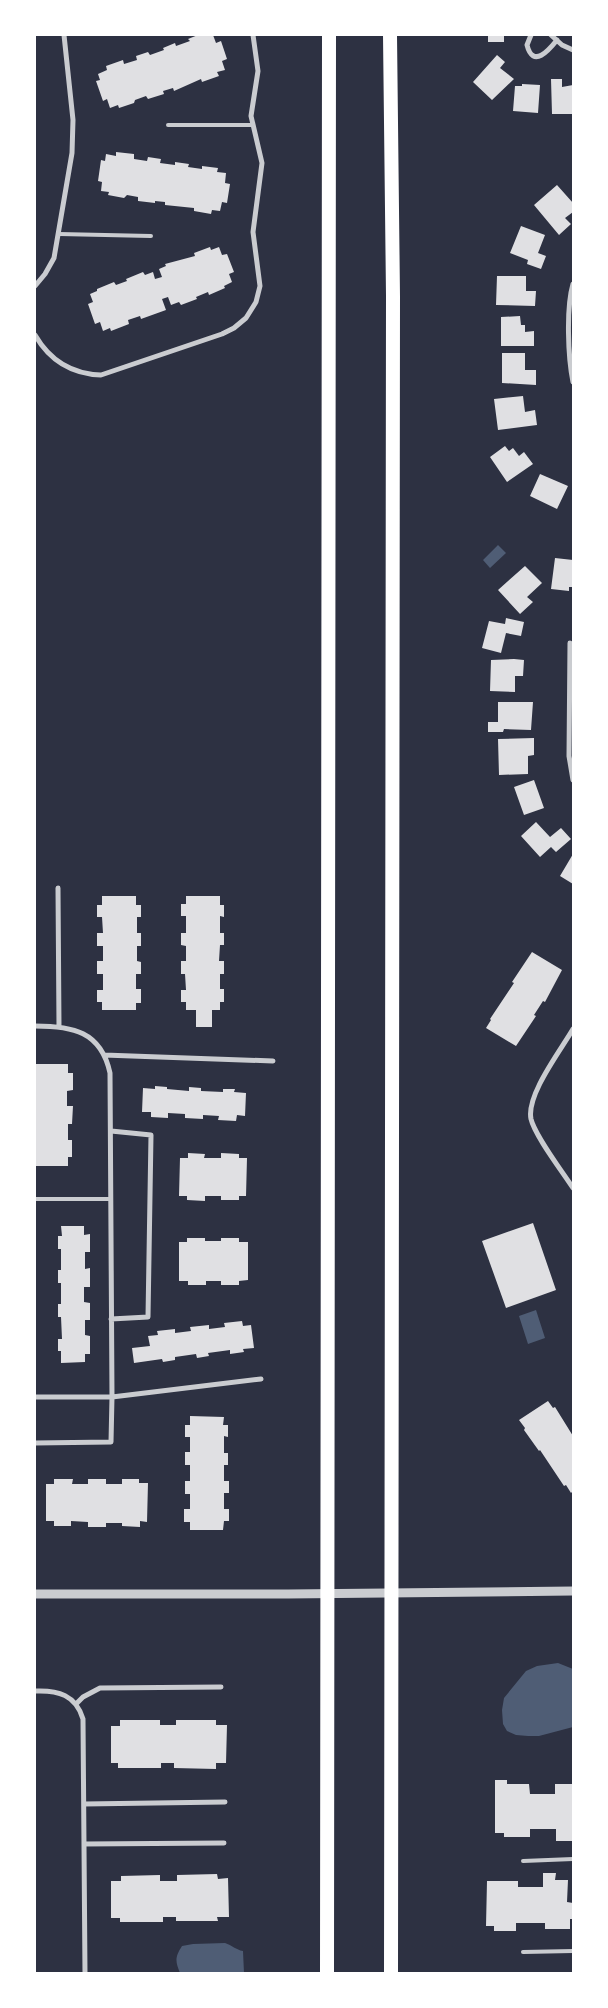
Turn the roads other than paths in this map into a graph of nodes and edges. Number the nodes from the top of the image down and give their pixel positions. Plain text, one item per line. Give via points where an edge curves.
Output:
1 (64, 35) edge
2 (253, 35) edge
3 (329, 35) edge
4 (390, 35) edge
5 (531, 35) edge
6 (551, 35) edge
7 (557, 40) junction
8 (573, 50) edge
9 (168, 125) dead end
10 (253, 125) junction
11 (59, 234) junction
12 (150, 236) dead end
13 (573, 284) edge
14 (35, 286) edge
15 (35, 335) edge
16 (573, 382) edge
17 (570, 643) dead end
18 (573, 780) edge
19 (58, 888) dead end
20 (35, 1026) edge
21 (59, 1026) junction
22 (573, 1029) edge
23 (104, 1055) junction
24 (273, 1061) dead end
25 (111, 1130) junction
26 (573, 1188) edge
27 (35, 1199) edge
28 (110, 1199) junction
29 (111, 1319) junction
30 (261, 1379) dead end
31 (35, 1396) edge
32 (112, 1397) junction
33 (35, 1443) edge
34 (573, 1591) edge
35 (35, 1594) edge
36 (221, 1687) dead end
37 (35, 1691) edge
38 (76, 1704) junction
39 (225, 1802) dead end
40 (84, 1804) junction
41 (224, 1843) dead end
42 (84, 1844) junction
43 (573, 1859) edge
44 (523, 1861) dead end
45 (573, 1951) edge
46 (523, 1952) dead end
47 (85, 1973) edge
48 (327, 1973) edge
49 (392, 1973) edge

1 - 11 street via 73,134
2 - 10 street via 258,71 252,106
3 - 48 highway
4 - 49 highway via 393,296
5 - 7 street via 527,45 535,56 545,54
6 - 7 street
7 - 8 street
9 - 10 lane
10 - 15 street via 262,163 254,232 260,280 256,302 246,318 222,334 101,375 76,372 57,361
11 - 12 lane
11 - 14 street via 54,258
13 - 16 street via 570,304
17 - 18 street via 569,756
19 - 21 street
20 - 21 street
21 - 23 street via 82,1032
22 - 26 street via 535,1093 530,1110 534,1128
23 - 24 street
23 - 25 street via 111,1080
25 - 28 street
25 - 29 street via 151,1135 148,1317
27 - 28 lane
28 - 29 street
29 - 32 street
30 - 32 street
31 - 32 street
32 - 33 street via 111,1442
34 - 35 street
36 - 38 street via 100,1688
37 - 38 street via 61,1693
38 - 40 street via 84,1723
39 - 40 street
40 - 42 street
41 - 42 street
42 - 47 street
43 - 44 lane
45 - 46 lane

